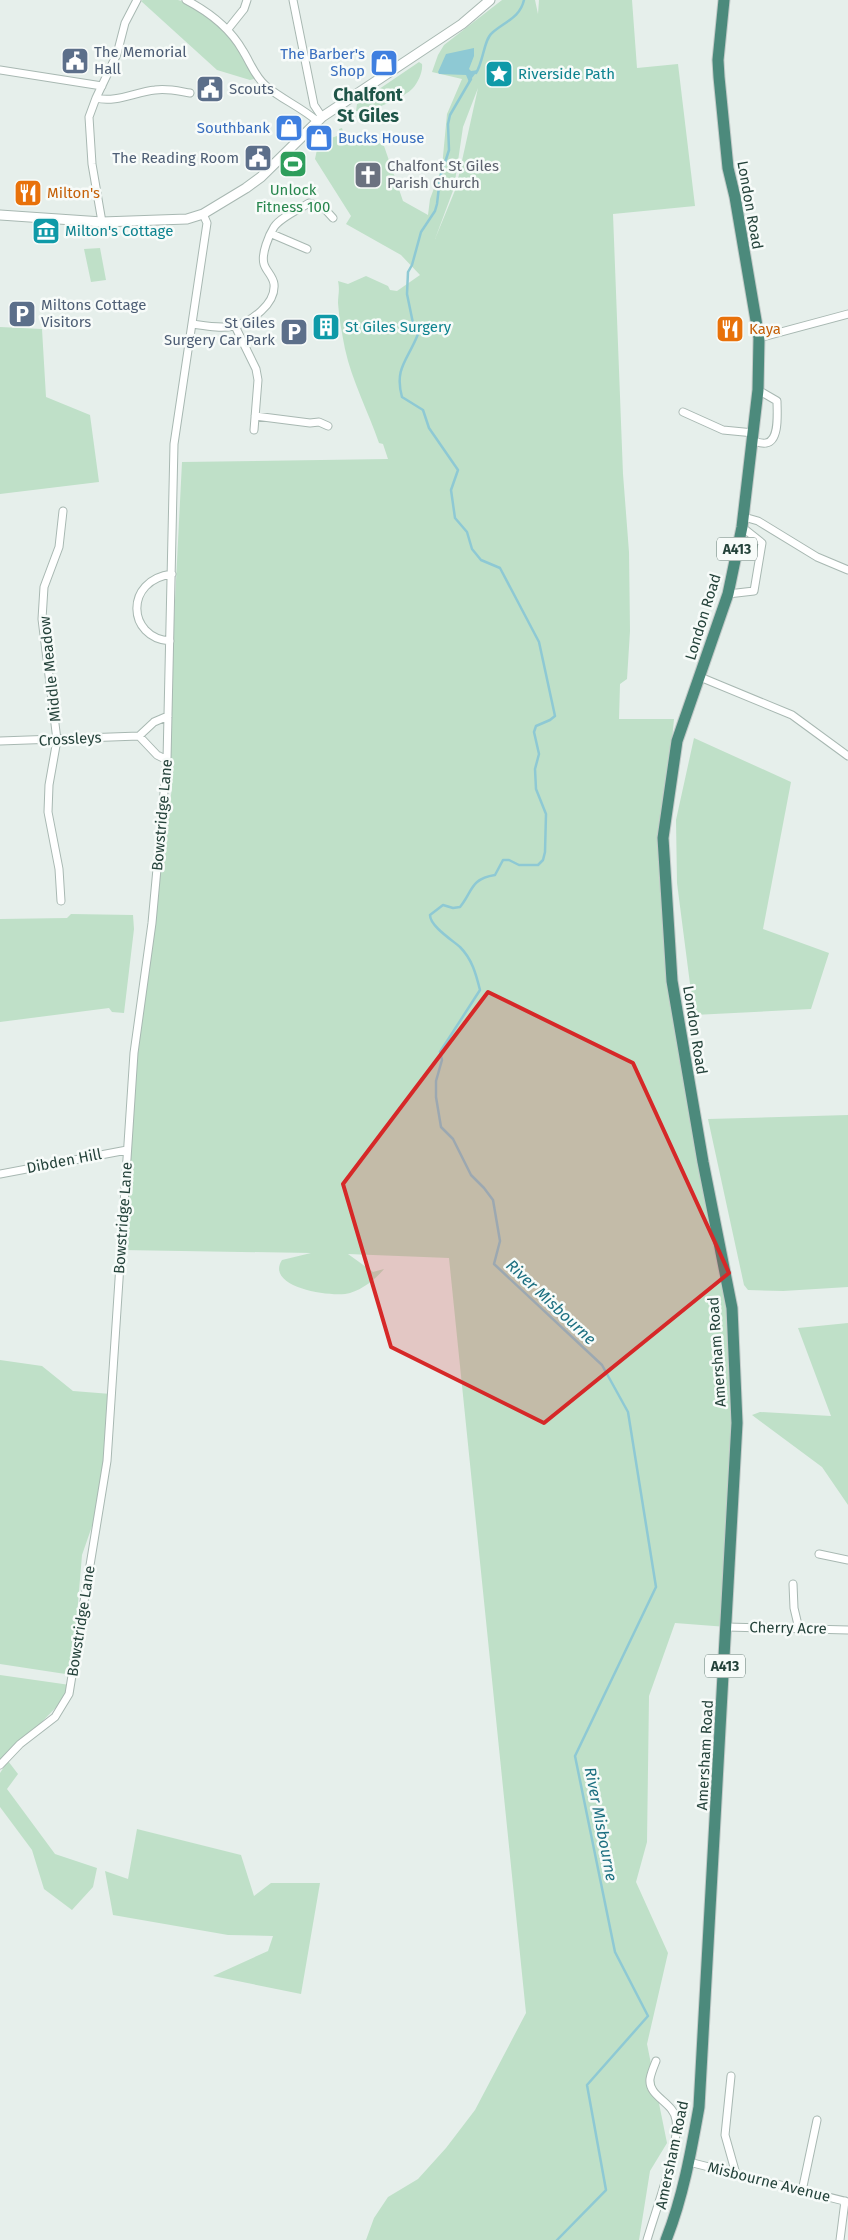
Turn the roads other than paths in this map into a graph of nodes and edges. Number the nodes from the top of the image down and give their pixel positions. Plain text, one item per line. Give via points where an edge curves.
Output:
1 (137, 0) edge
2 (186, 0) edge
3 (247, 0) edge
4 (293, 0) edge
5 (490, 0) edge
6 (724, 0) edge
7 (228, 29) junction
8 (0, 70) edge
9 (102, 86) junction
10 (190, 93) dead end
11 (96, 98) junction
12 (320, 119) junction
13 (203, 214) junction
14 (0, 215) edge
15 (333, 218) dead end
16 (102, 222) junction
17 (272, 234) junction
18 (307, 249) dead end
19 (848, 314) edge
20 (192, 324) junction
21 (235, 326) junction
22 (759, 338) junction
23 (758, 390) junction
24 (683, 412) dead end
25 (255, 416) junction
26 (328, 426) dead end
27 (254, 430) dead end
28 (754, 437) junction
29 (63, 511) dead end
30 (743, 522) junction
31 (848, 570) edge
32 (172, 574) junction
33 (728, 594) junction
34 (170, 641) junction
35 (700, 677) junction
36 (168, 716) junction
37 (139, 736) junction
38 (57, 740) junction
39 (0, 741) edge
40 (848, 756) edge
41 (167, 760) junction
42 (61, 901) dead end
43 (690, 1091) joint
44 (127, 1150) junction
45 (0, 1174) edge
46 (819, 1554) dead end
47 (848, 1560) edge
48 (794, 1584) dead end
49 (727, 1627) junction
50 (799, 1629) junction
51 (848, 1630) edge
52 (0, 1765) edge
53 (656, 2061) dead end
54 (731, 2076) dead end
55 (817, 2120) dead end
56 (689, 2162) junction
57 (736, 2174) junction
58 (802, 2191) junction
59 (846, 2202) edge
60 (646, 2240) edge
61 (666, 2240) edge
62 (840, 2240) edge

1 - 9 street
2 - 7 street via 203,8
3 - 7 street
4 - 12 street via 314,105
5 - 12 street via 462,24
6 - 22 highway, London Road / A413 via 718,60 728,168
7 - 12 street via 266,87
8 - 9 street
9 - 11 street
10 - 11 street via 162,89 106,101
11 - 16 street via 89,117 89,143
12 - 13 street via 257,180
13 - 16 street via 187,219
13 - 20 street, Bowstridge Lane via 206,223
14 - 16 street
15 - 17 street via 323,207 309,203 280,222
17 - 18 street
17 - 21 street via 264,253 264,264 274,282 271,298 262,310
19 - 22 street
20 - 21 street
20 - 32 street, Bowstridge Lane via 174,444
21 - 25 street via 256,369
22 - 23 highway, London Road / A413
23 - 28 highway, London Road / A413
23 - 28 street via 777,402 776,434 766,443
24 - 28 street via 723,430
25 - 26 street via 310,424 319,422
25 - 27 street
28 - 30 highway, London Road / A413
29 - 38 street, Middle Meadow via 60,547 44,587 42,619
30 - 31 street via 763,524 817,557
30 - 33 highway, London Road / A413
30 - 33 street via 762,543 754,591
32 - 34 street, Bowstridge Lane
32 - 34 street via 159,576 144,587 137,598 136,610 145,630 157,640
33 - 35 highway, London Road / A413
34 - 36 street, Bowstridge Lane
35 - 40 street via 792,716
35 - 43 highway, London Road / A413 via 677,741 663,838 672,981
36 - 37 street via 154,722
36 - 41 street, Bowstridge Lane
37 - 38 street, Crossleys
37 - 41 street via 157,755
38 - 39 street, Crossleys
38 - 42 street, Middle Meadow via 48,812 59,870
41 - 44 street, Bowstridge Lane via 152,923 134,1053
43 - 49 highway, Amersham Road / A413 via 732,1308 737,1423
44 - 45 street, Dibden Hill
44 - 52 street, Bowstridge Lane via 107,1461 74,1672 69,1694 55,1717 20,1744
46 - 47 street
48 - 50 street via 794,1608
49 - 50 street, Cherry Acre
49 - 56 highway, Amersham Road / A413 via 700,2107
50 - 51 street, Cherry Acre
53 - 60 street via 650,2080 655,2094 673,2110 675,2142
54 - 57 street via 725,2135
55 - 58 street
56 - 57 street, Misbourne Avenue
56 - 61 highway, Amersham Road / A413
57 - 58 street, Misbourne Avenue
58 - 59 street, Misbourne Avenue
59 - 62 street

